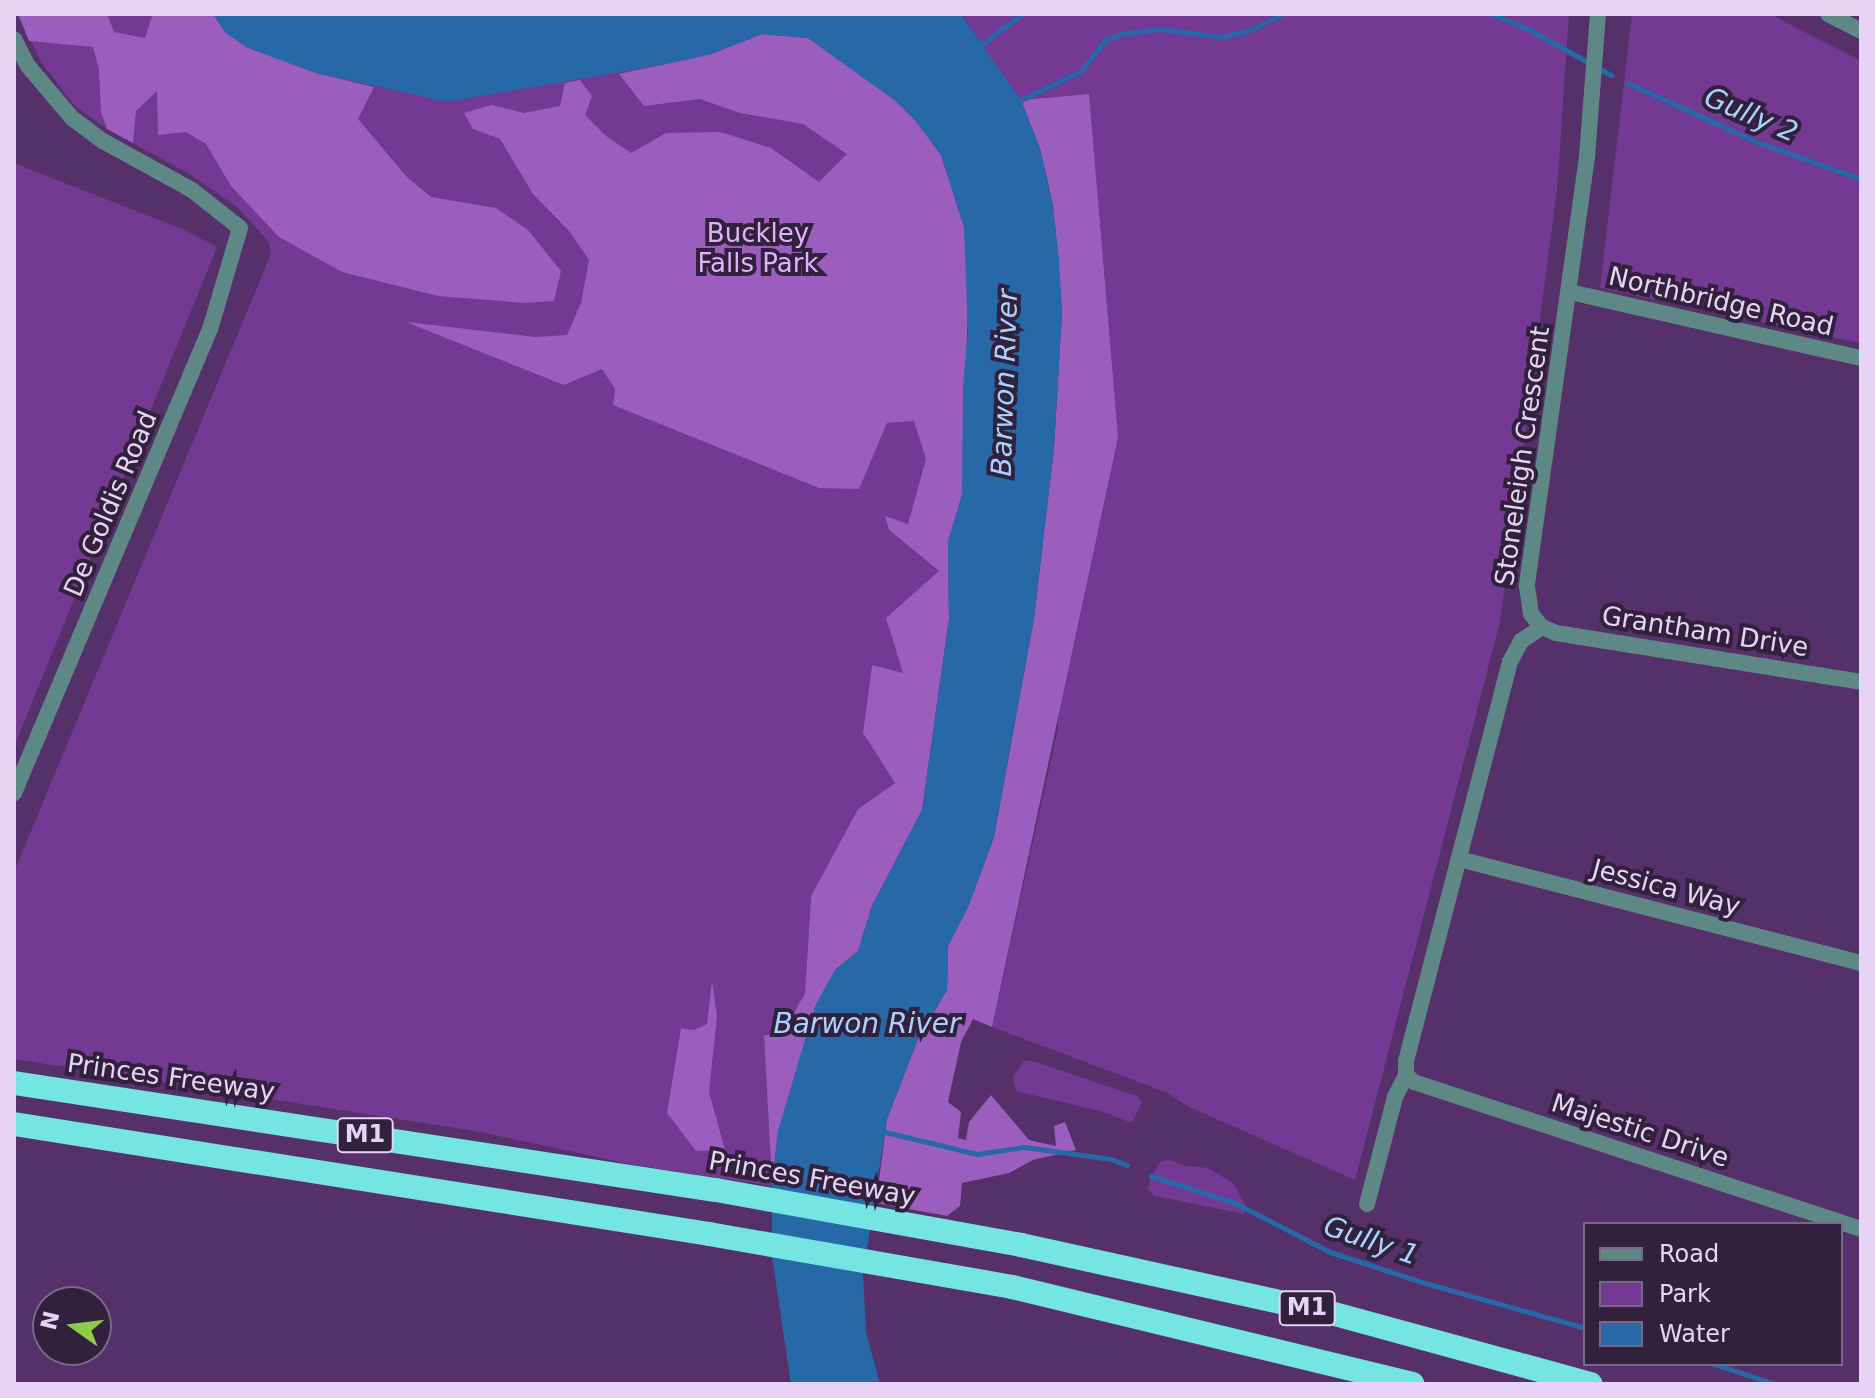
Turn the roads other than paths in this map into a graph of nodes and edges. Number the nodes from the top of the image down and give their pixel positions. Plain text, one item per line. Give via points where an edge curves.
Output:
1 (1598, 14) edge
2 (1828, 14) edge
3 (1861, 31) edge
4 (14, 39) edge
5 (1570, 292) junction
6 (1861, 358) edge
7 (1542, 627) junction
8 (1861, 682) edge
9 (14, 793) edge
10 (1459, 859) junction
11 (1861, 963) edge
12 (1406, 1075) junction
13 (14, 1083) edge
14 (14, 1124) edge
15 (1367, 1204) dead end
16 (1840, 1222) edge
17 (1412, 1384) edge
18 (1590, 1384) edge

1 - 5 street, Stoneleigh Crescent
2 - 3 street
4 - 9 street, De Goldis Road via 28,66 72,118 192,190 240,228 210,329
5 - 6 street, Northbridge Road
5 - 7 street, Stoneleigh Crescent via 1527,586 1531,614
7 - 8 street, Grantham Drive
7 - 10 street via 1521,641 1510,662
10 - 11 street, Jessica Way
10 - 12 street
12 - 15 street via 1395,1097
12 - 16 street, Majestic Drive via 1414,1082
13 - 18 highway, Princes Freeway / M1 via 716,1190 1021,1245 1331,1313
14 - 17 highway, M1 via 1012,1287

